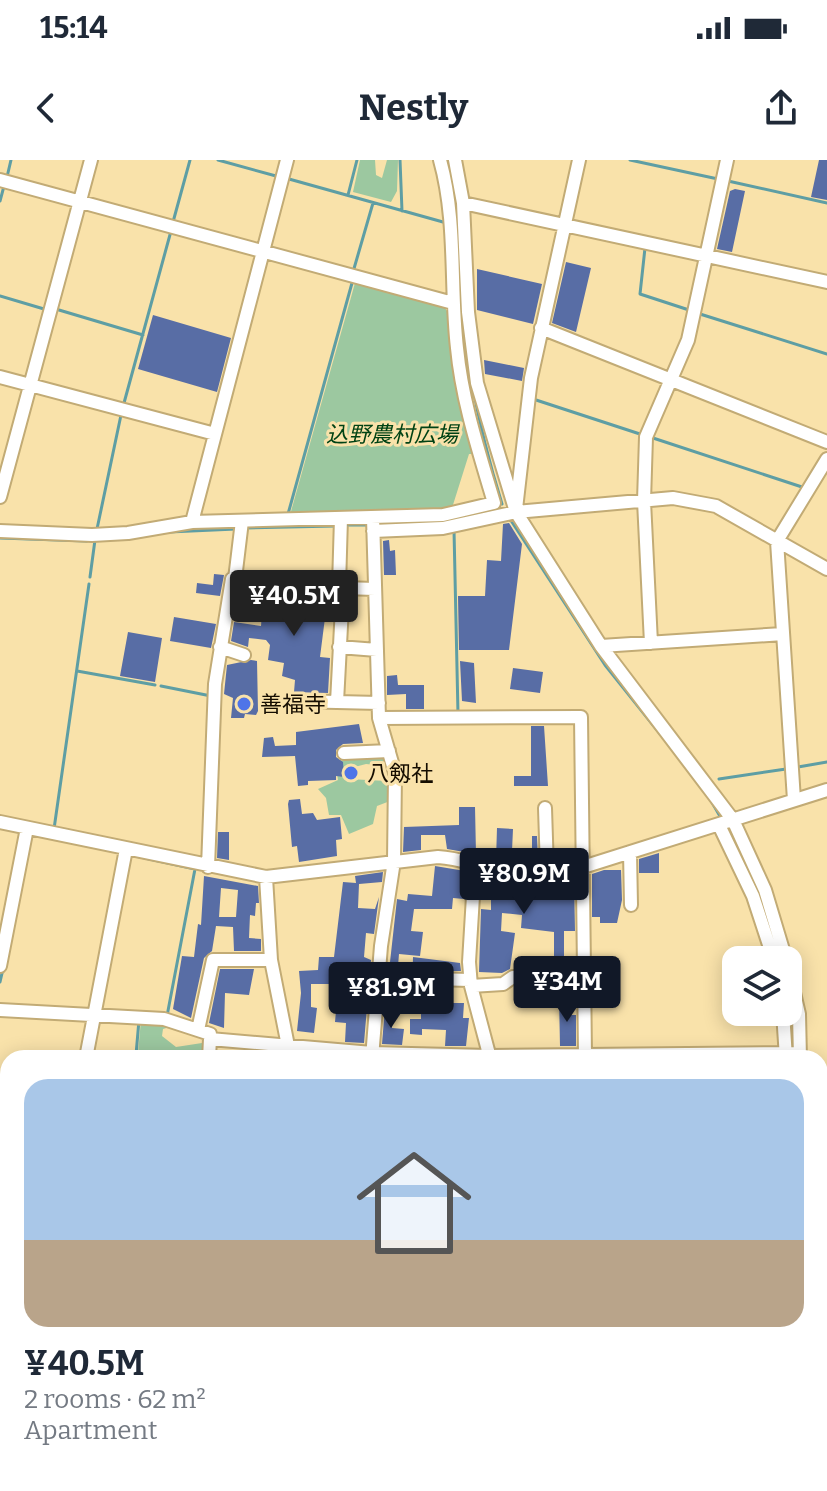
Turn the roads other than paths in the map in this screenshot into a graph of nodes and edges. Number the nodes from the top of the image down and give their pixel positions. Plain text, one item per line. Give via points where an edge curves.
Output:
1 (91, 160) edge
2 (287, 160) edge
3 (440, 160) edge
4 (455, 160) edge
5 (579, 160) edge
6 (727, 160) edge
7 (0, 180) edge
8 (79, 201) junction
9 (463, 203) junction
10 (564, 226) junction
11 (263, 251) junction
12 (707, 256) junction
13 (827, 282) edge
14 (453, 303) junction
15 (541, 328) junction
16 (0, 377) edge
17 (671, 380) junction
18 (30, 385) junction
19 (215, 434) junction
20 (827, 442) edge
21 (827, 459) edge
22 (0, 497) edge
23 (644, 501) junction
24 (516, 512) junction
25 (341, 518) junction
26 (242, 521) junction
27 (192, 522) junction
28 (373, 524) junction
29 (0, 531) edge
30 (777, 541) junction
31 (827, 569) edge
32 (235, 579) junction
33 (341, 587) junction
34 (375, 589) junction
35 (783, 634) junction
36 (651, 643) junction
37 (601, 646) junction
38 (220, 647) junction
39 (339, 647) junction
40 (377, 650) junction
41 (244, 655) dead end
42 (295, 701) dead end
43 (337, 702) junction
44 (379, 703) junction
45 (379, 718) junction
46 (389, 751) junction
47 (344, 753) dead end
48 (827, 790) edge
49 (794, 800) junction
50 (545, 808) dead end
51 (733, 820) junction
52 (0, 822) edge
53 (719, 825) junction
54 (27, 828) junction
55 (126, 849) junction
56 (630, 852) junction
57 (394, 861) junction
58 (475, 863) junction
59 (208, 867) junction
60 (583, 867) junction
61 (547, 870) junction
62 (266, 877) junction
63 (631, 905) dead end
64 (769, 946) edge
65 (782, 946) edge
66 (271, 960) junction
67 (0, 966) edge
68 (513, 977) dead end
69 (470, 983) junction
70 (377, 998) junction
71 (0, 1010) edge
72 (94, 1015) junction
73 (786, 1026) edge
74 (797, 1026) edge
75 (198, 1030) junction
76 (210, 1039) junction
77 (87, 1050) edge
78 (209, 1050) edge
79 (291, 1050) edge
80 (372, 1050) edge
81 (488, 1050) edge
82 (585, 1050) edge
83 (792, 1050) edge
84 (794, 1050) edge

1 - 8 street
2 - 11 street
3 - 14 street
4 - 9 street
5 - 10 street
6 - 12 street
7 - 8 street
8 - 11 street
8 - 18 street
9 - 10 street
9 - 24 street via 477,383
10 - 12 street
10 - 15 street
11 - 14 street
11 - 19 street
12 - 13 street
12 - 17 street via 688,340
14 - 28 street via 463,388 494,503
15 - 17 street
15 - 24 street
16 - 18 street
17 - 20 street
17 - 23 street via 646,437
18 - 19 street
18 - 22 street
19 - 27 street
21 - 30 street
23 - 24 street
23 - 30 street via 673,498 716,506
23 - 36 street
24 - 28 street via 443,528
24 - 37 street
25 - 26 street
25 - 28 street
25 - 33 street
26 - 27 street
26 - 32 street
27 - 29 street via 128,533
28 - 34 street
30 - 31 street
30 - 35 street
32 - 33 street
32 - 38 street
33 - 34 street
33 - 39 street
34 - 40 street
35 - 36 street
35 - 49 street
36 - 37 street
37 - 51 street
38 - 41 street
38 - 59 street
39 - 40 street
39 - 43 street
40 - 44 street
42 - 43 street
43 - 44 street
44 - 45 street
45 - 46 street
45 - 60 street via 581,717
46 - 47 street
46 - 57 street via 395,773
48 - 49 street
49 - 51 street
50 - 61 street
51 - 53 street
51 - 65 street via 765,890
52 - 54 street
53 - 56 street
53 - 64 street via 753,896
54 - 55 street
54 - 67 street
55 - 59 street
55 - 72 street
56 - 60 street
56 - 63 street
57 - 58 street via 438,857
57 - 62 street
57 - 70 street
58 - 61 street via 493,869
58 - 69 street
59 - 62 street
60 - 61 street
60 - 82 street
62 - 66 street
66 - 75 street via 213,960
66 - 79 street
68 - 69 street via 503,984
69 - 70 street via 431,979 428,1000
69 - 81 street
70 - 80 street
71 - 72 street
72 - 75 street via 164,1019
72 - 77 street
73 - 83 street
74 - 84 street
75 - 76 street
76 - 78 street
76 - 79 street

